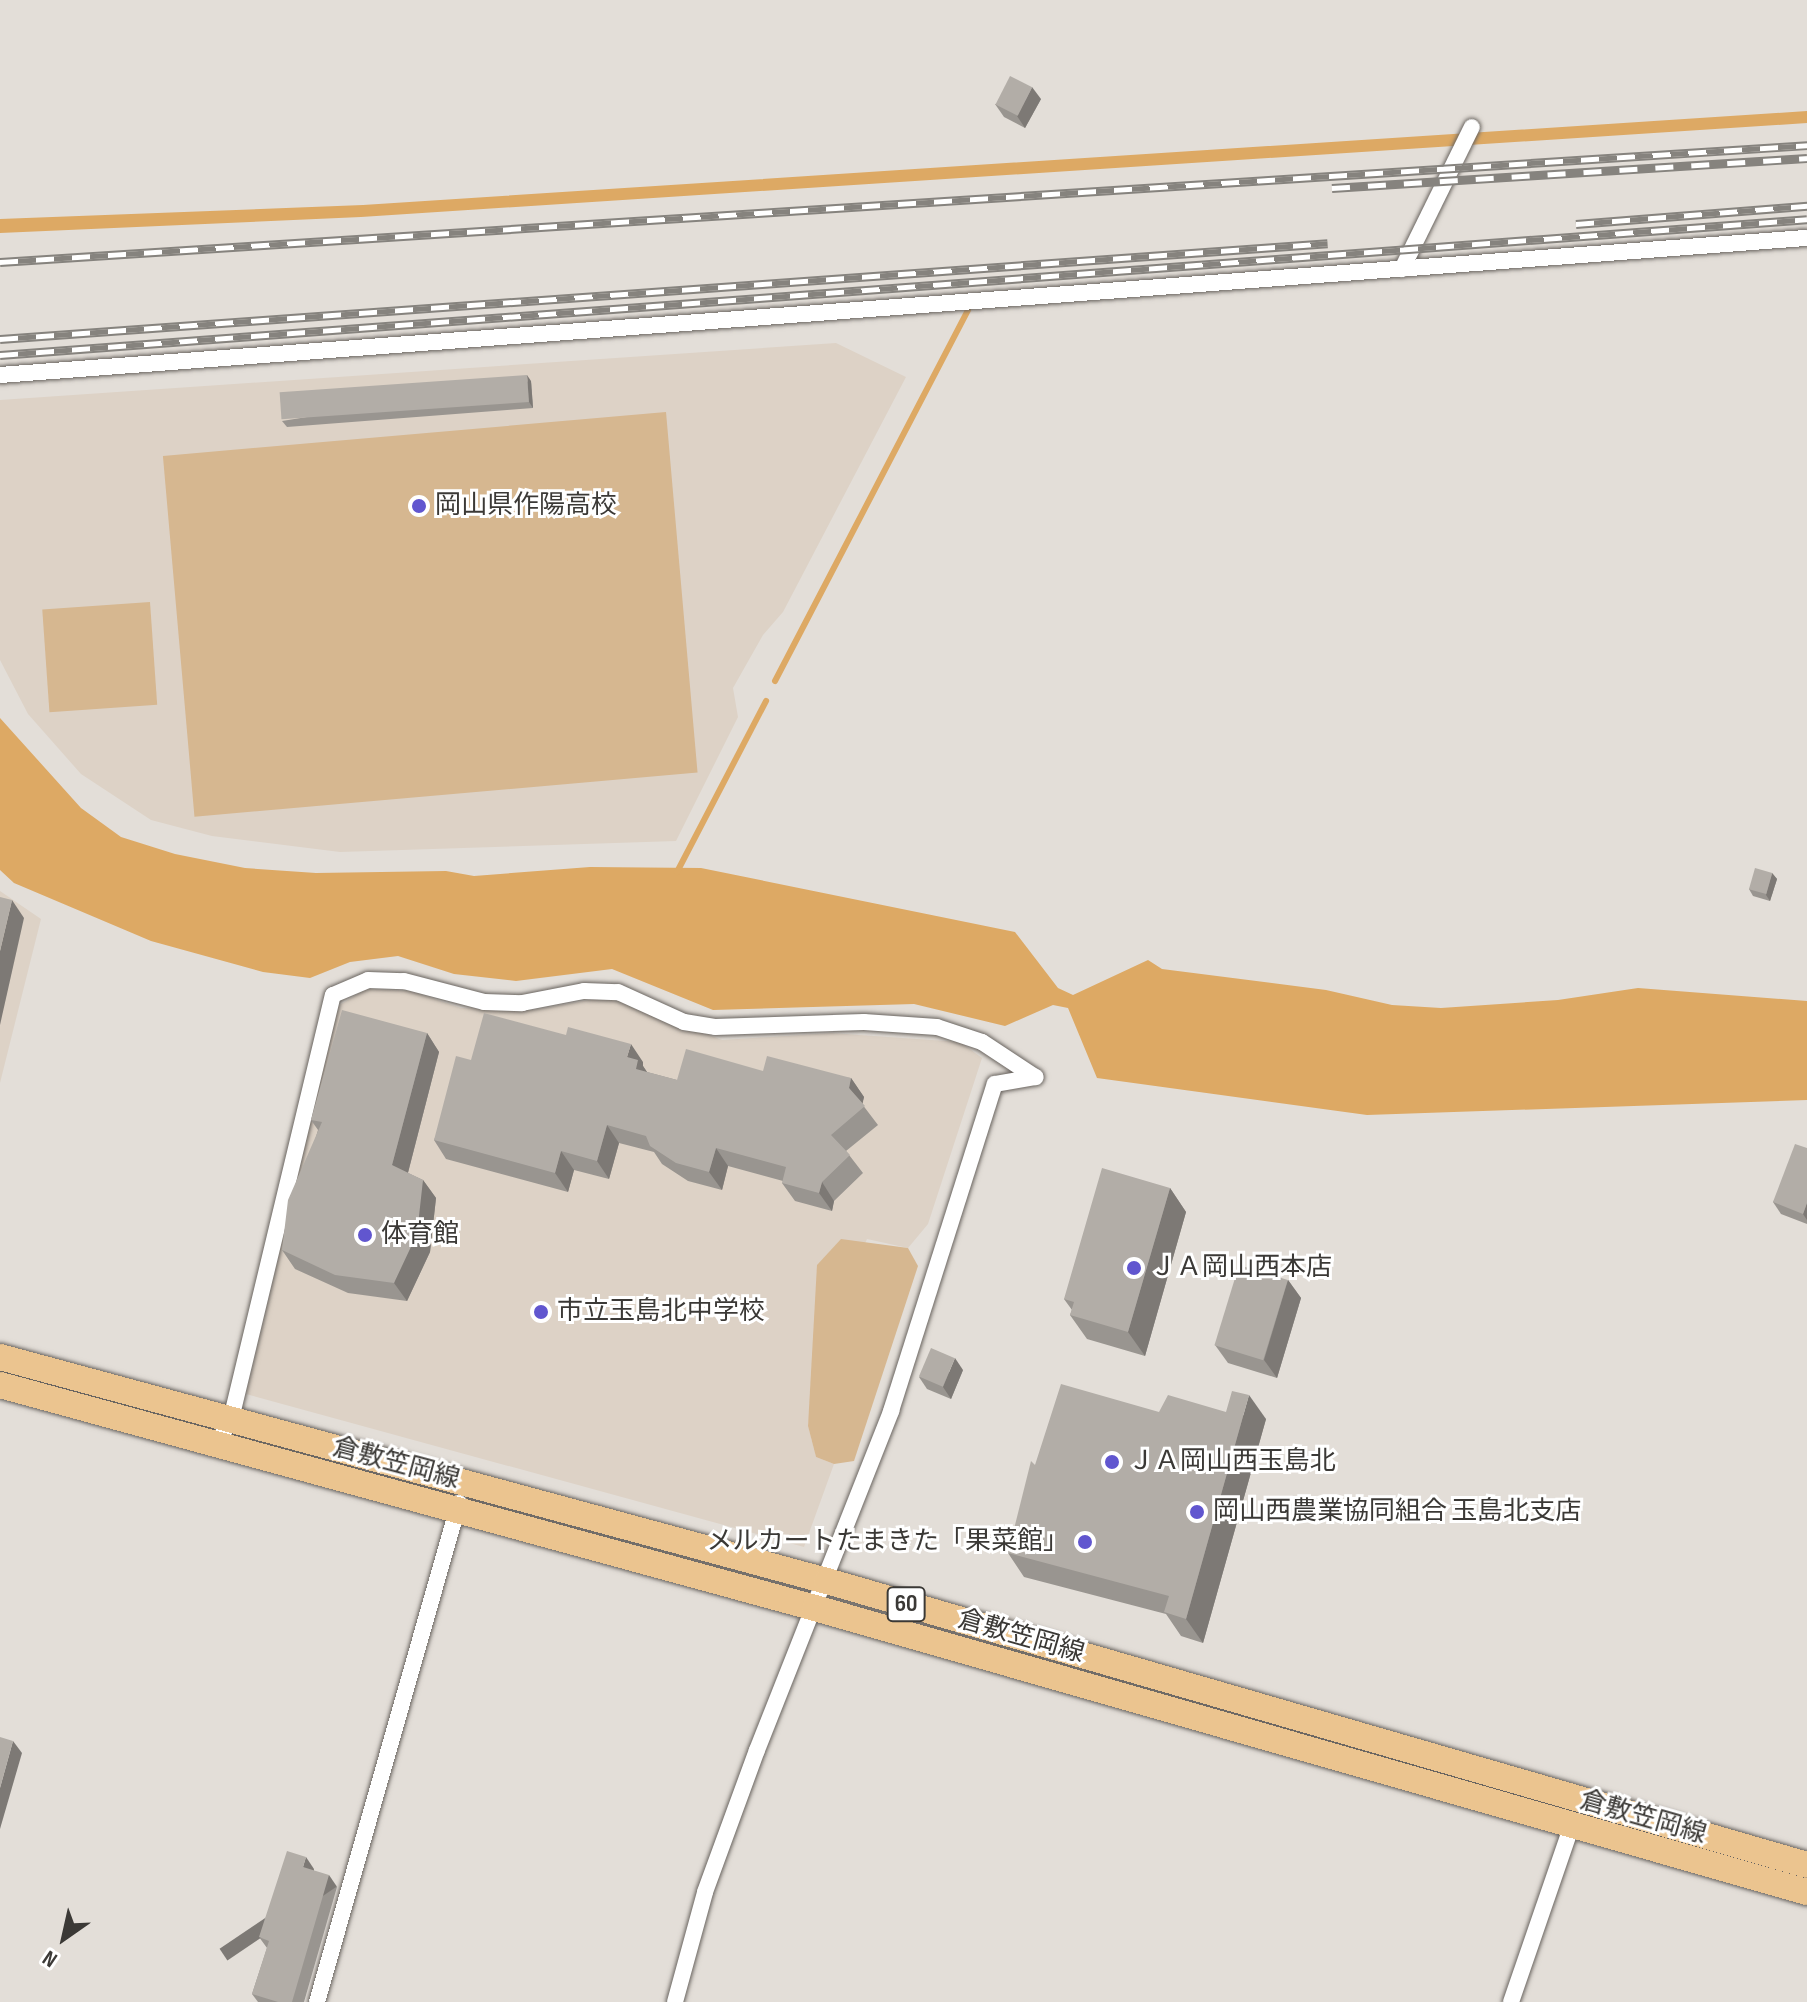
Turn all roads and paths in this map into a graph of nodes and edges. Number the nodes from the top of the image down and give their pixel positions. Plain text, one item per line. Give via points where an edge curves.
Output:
1 (1470, 129) dead end
2 (1807, 238) edge
3 (1402, 269) junction
4 (0, 375) edge
5 (4, 1358) edge
6 (0, 1385) edge
7 (231, 1419) junction
8 (217, 1444) junction
9 (465, 1483) junction
10 (457, 1510) junction
11 (827, 1581) junction
12 (815, 1608) junction
13 (1572, 1825) junction
14 (1807, 1865) edge
15 (1807, 1892) edge
16 (317, 2002) edge
17 (675, 2002) edge
18 (1511, 2002) edge

1 - 3 street
2 - 3 street
3 - 4 street
5 - 6 street
5 - 7 main road, 倉敷笠岡線 / 60
6 - 8 main road, 倉敷笠岡線 / 60
7 - 8 street
7 - 9 main road, 倉敷笠岡線 / 60
7 - 11 street via 333,995 368,980 404,981 484,1002 618,992 684,1022 715,1027 864,1022 937,1027 982,1042 1035,1077 995,1084 891,1411
8 - 10 main road, 倉敷笠岡線 / 60
9 - 10 street
9 - 11 main road, 倉敷笠岡線 / 60
10 - 12 main road, 倉敷笠岡線 / 60
10 - 16 street
11 - 12 street
11 - 14 main road, 倉敷笠岡線 / 60
12 - 13 main road, 倉敷笠岡線 / 60
12 - 17 street via 705,1892
13 - 15 main road, 倉敷笠岡線 / 60
13 - 18 street

